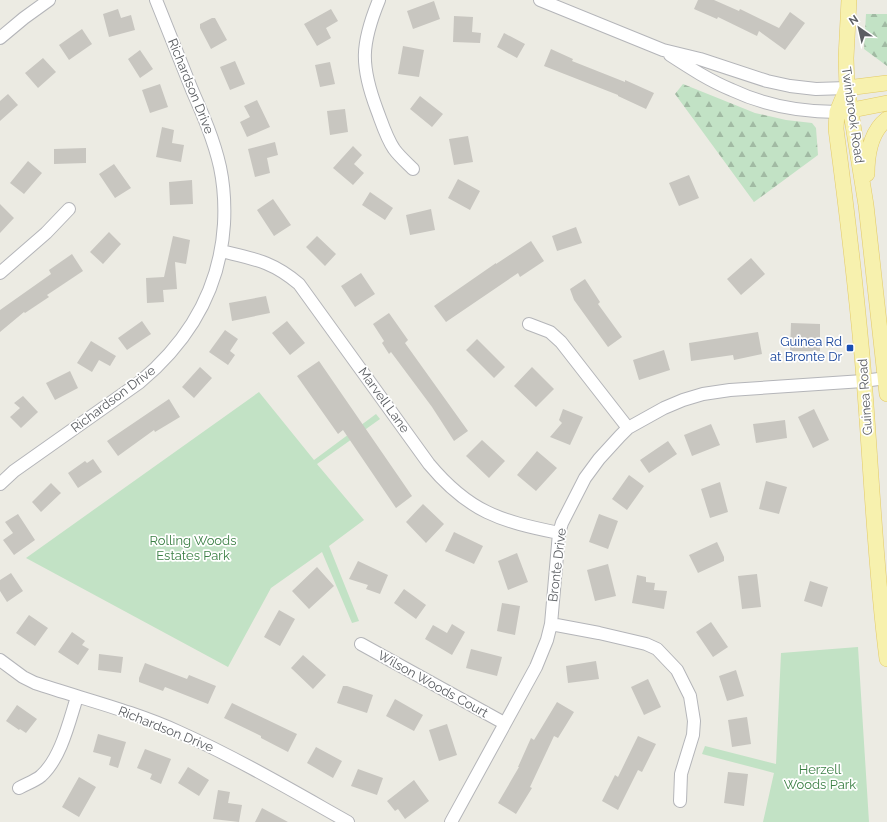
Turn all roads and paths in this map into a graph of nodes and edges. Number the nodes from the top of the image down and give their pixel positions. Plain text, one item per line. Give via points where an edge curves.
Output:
1 (48, 0) edge
2 (156, 0) edge
3 (379, 0) edge
4 (540, 0) edge
5 (849, 0) edge
6 (2, 34) edge
7 (663, 50) junction
8 (887, 83) edge
9 (847, 88) junction
10 (887, 103) edge
11 (844, 111) junction
12 (887, 119) edge
13 (413, 169) dead end
14 (866, 205) junction
15 (69, 209) dead end
16 (221, 251) junction
17 (0, 273) edge
18 (529, 324) dead end
19 (886, 378) edge
20 (863, 381) junction
21 (887, 394) edge
22 (628, 428) junction
23 (0, 484) edge
24 (559, 533) junction
25 (551, 624) junction
26 (362, 644) dead end
27 (887, 659) edge
28 (0, 660) edge
29 (77, 697) junction
30 (504, 724) junction
31 (19, 788) dead end
32 (680, 801) dead end
33 (348, 822) edge
34 (451, 822) edge

1 - 6 street
2 - 16 street, Richardson Drive via 215,147 224,200
3 - 13 street via 367,33 366,74 388,138 394,150
4 - 7 street
5 - 9 main road, Twinbrook Road
7 - 9 street via 782,85 816,89
7 - 11 street via 702,75 760,101 820,112
8 - 9 main road
9 - 11 main road, Guinea Road
10 - 11 main road
11 - 14 main road, Twinbrook Road
11 - 20 main road, Guinea Road via 836,129 850,230
12 - 14 main road via 869,146
14 - 19 main road, Guinea Road
15 - 17 street
16 - 23 street, Richardson Drive via 199,312 169,355 140,382 14,471
16 - 24 street, Marvell Lane via 270,264 300,284 429,464 456,492 479,508 500,518 522,526
18 - 22 street via 550,332 561,342
19 - 20 street, Bronte Drive
19 - 21 main road, Guinea Road
20 - 22 street, Bronte Drive via 703,394 664,408
20 - 27 main road, Guinea Road
22 - 24 street, Bronte Drive via 585,478 565,515
24 - 25 street, Bronte Drive
25 - 30 street, Bronte Drive via 536,667
25 - 32 street via 646,644 657,649 677,670 690,696 694,721 693,736 681,774
26 - 30 street, Wilson Woods Court
28 - 29 street, Richardson Drive via 29,680
29 - 31 street via 62,742 48,768 40,777
29 - 33 street, Richardson Drive via 120,709 179,731
30 - 34 street, Bronte Drive

